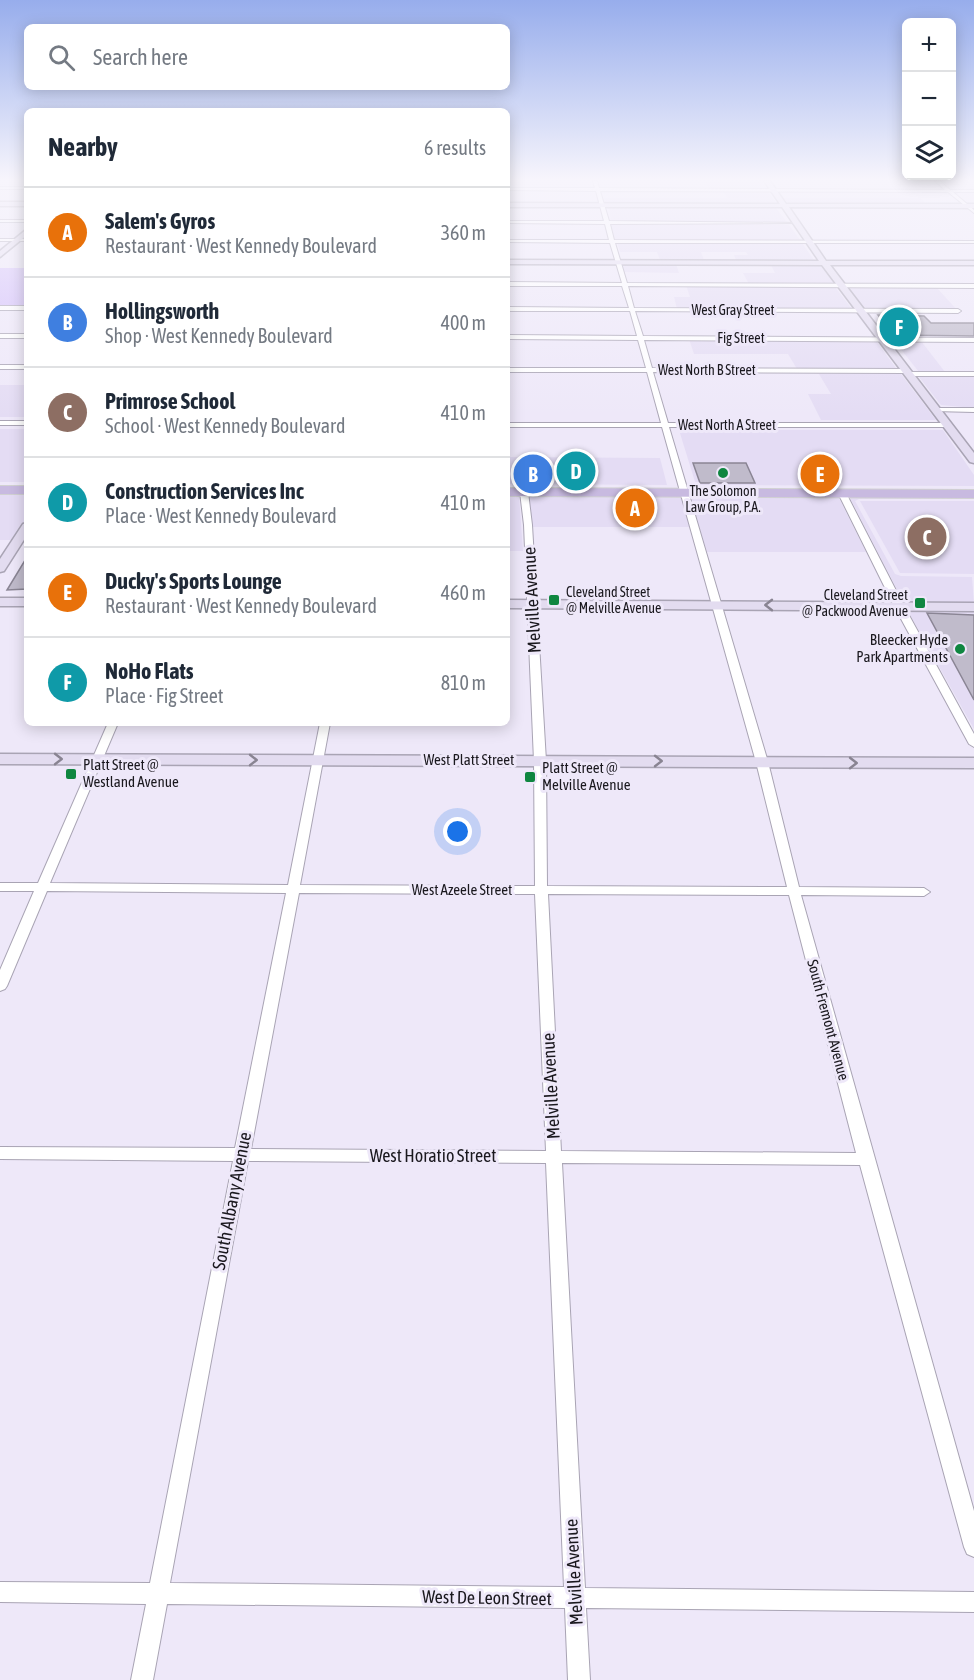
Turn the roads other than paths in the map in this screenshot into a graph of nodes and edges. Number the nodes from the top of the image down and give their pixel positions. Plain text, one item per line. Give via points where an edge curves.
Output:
1 (823, 259) edge
2 (510, 261) edge
3 (617, 262) junction
4 (825, 262) junction
5 (974, 263) edge
6 (510, 284) edge
7 (624, 285) junction
8 (842, 285) junction
9 (974, 286) edge
10 (0, 308) edge
11 (24, 308) edge
12 (510, 309) edge
13 (631, 310) junction
14 (861, 311) junction
15 (958, 311) dead end
16 (0, 336) edge
17 (24, 336) edge
18 (510, 337) edge
19 (638, 338) junction
20 (883, 339) junction
21 (974, 340) edge
22 (0, 367) edge
23 (24, 367) edge
24 (510, 370) edge
25 (648, 370) junction
26 (908, 373) junction
27 (974, 374) edge
28 (936, 410) junction
29 (974, 410) edge
30 (0, 423) edge
31 (24, 423) edge
32 (510, 425) edge
33 (664, 425) junction
34 (948, 425) junction
35 (974, 460) edge
36 (0, 490) edge
37 (24, 490) edge
38 (510, 492) edge
39 (524, 492) junction
40 (683, 493) junction
41 (842, 493) junction
42 (974, 494) edge
43 (24, 531) edge
44 (0, 568) edge
45 (0, 602) edge
46 (24, 602) edge
47 (510, 604) edge
48 (532, 604) junction
49 (716, 605) junction
50 (899, 606) junction
51 (974, 607) edge
52 (111, 726) edge
53 (324, 726) edge
54 (974, 744) edge
55 (0, 759) edge
56 (97, 759) junction
57 (318, 760) junction
58 (540, 761) junction
59 (762, 762) junction
60 (974, 763) edge
61 (0, 887) edge
62 (42, 888) junction
63 (294, 889) junction
64 (541, 890) junction
65 (794, 892) junction
66 (924, 892) dead end
67 (0, 986) edge
68 (0, 1153) edge
69 (240, 1155) junction
70 (555, 1157) junction
71 (866, 1160) junction
72 (974, 1547) edge
73 (0, 1592) edge
74 (158, 1594) junction
75 (575, 1599) junction
76 (974, 1602) edge
77 (142, 1680) edge
78 (579, 1680) edge

1 - 4 street
2 - 3 street
3 - 4 street
3 - 7 street, South Fremont Avenue
4 - 5 street
4 - 8 street
6 - 7 street
7 - 8 street
7 - 13 street, South Fremont Avenue
8 - 9 street
8 - 14 street
10 - 11 street
12 - 13 street, West Gray Street
13 - 14 street, West Gray Street
13 - 19 street, South Fremont Avenue
14 - 15 street, West Gray Street
14 - 20 street
16 - 17 street
18 - 19 street, Fig Street
19 - 20 street, Fig Street
19 - 25 street, South Fremont Avenue
20 - 21 street, Fig Street
20 - 26 street
22 - 23 street
24 - 25 street, West North B Street
25 - 26 street, West North B Street
25 - 33 street, South Fremont Avenue
26 - 27 street, West North B Street
26 - 28 street
28 - 29 street
28 - 34 street
30 - 31 street
32 - 33 street, West North A Street
33 - 34 street, West North A Street
33 - 40 street, South Fremont Avenue
34 - 35 street
36 - 37 main road
38 - 39 main road
39 - 40 main road
39 - 48 street, Melville Avenue
40 - 41 main road
40 - 49 street, South Fremont Avenue
41 - 42 main road
41 - 50 street
43 - 44 street
45 - 46 street
47 - 48 street
48 - 49 street
48 - 58 street, Melville Avenue
50 -> 49 street
49 - 59 street, South Fremont Avenue
50 - 51 street
50 - 54 street
52 - 56 street
53 - 57 street, South Albany Avenue
55 -> 56 street, West Platt Street
56 -> 57 street, West Platt Street
56 - 62 street
57 - 58 street, West Platt Street
57 - 63 street, South Albany Avenue
58 -> 59 street, West Platt Street
58 - 64 street, Melville Avenue
59 -> 60 street, West Platt Street
59 - 65 street, South Fremont Avenue
61 - 62 street, West Azeele Street
62 - 63 street, West Azeele Street
62 - 67 street
63 - 64 street, West Azeele Street
63 - 69 street, South Albany Avenue
64 - 65 street, West Azeele Street
64 - 70 street, Melville Avenue
65 - 66 street, West Azeele Street
65 - 71 street, South Fremont Avenue
68 - 69 street, West Horatio Street
69 - 70 street, West Horatio Street
69 - 74 street, South Albany Avenue
70 - 71 street, West Horatio Street
70 - 75 street, Melville Avenue
71 - 72 street, South Fremont Avenue
73 - 74 street, West De Leon Street
74 - 75 street, West De Leon Street
74 - 77 street, South Albany Avenue
75 - 76 street, West De Leon Street
75 - 78 street, Melville Avenue

